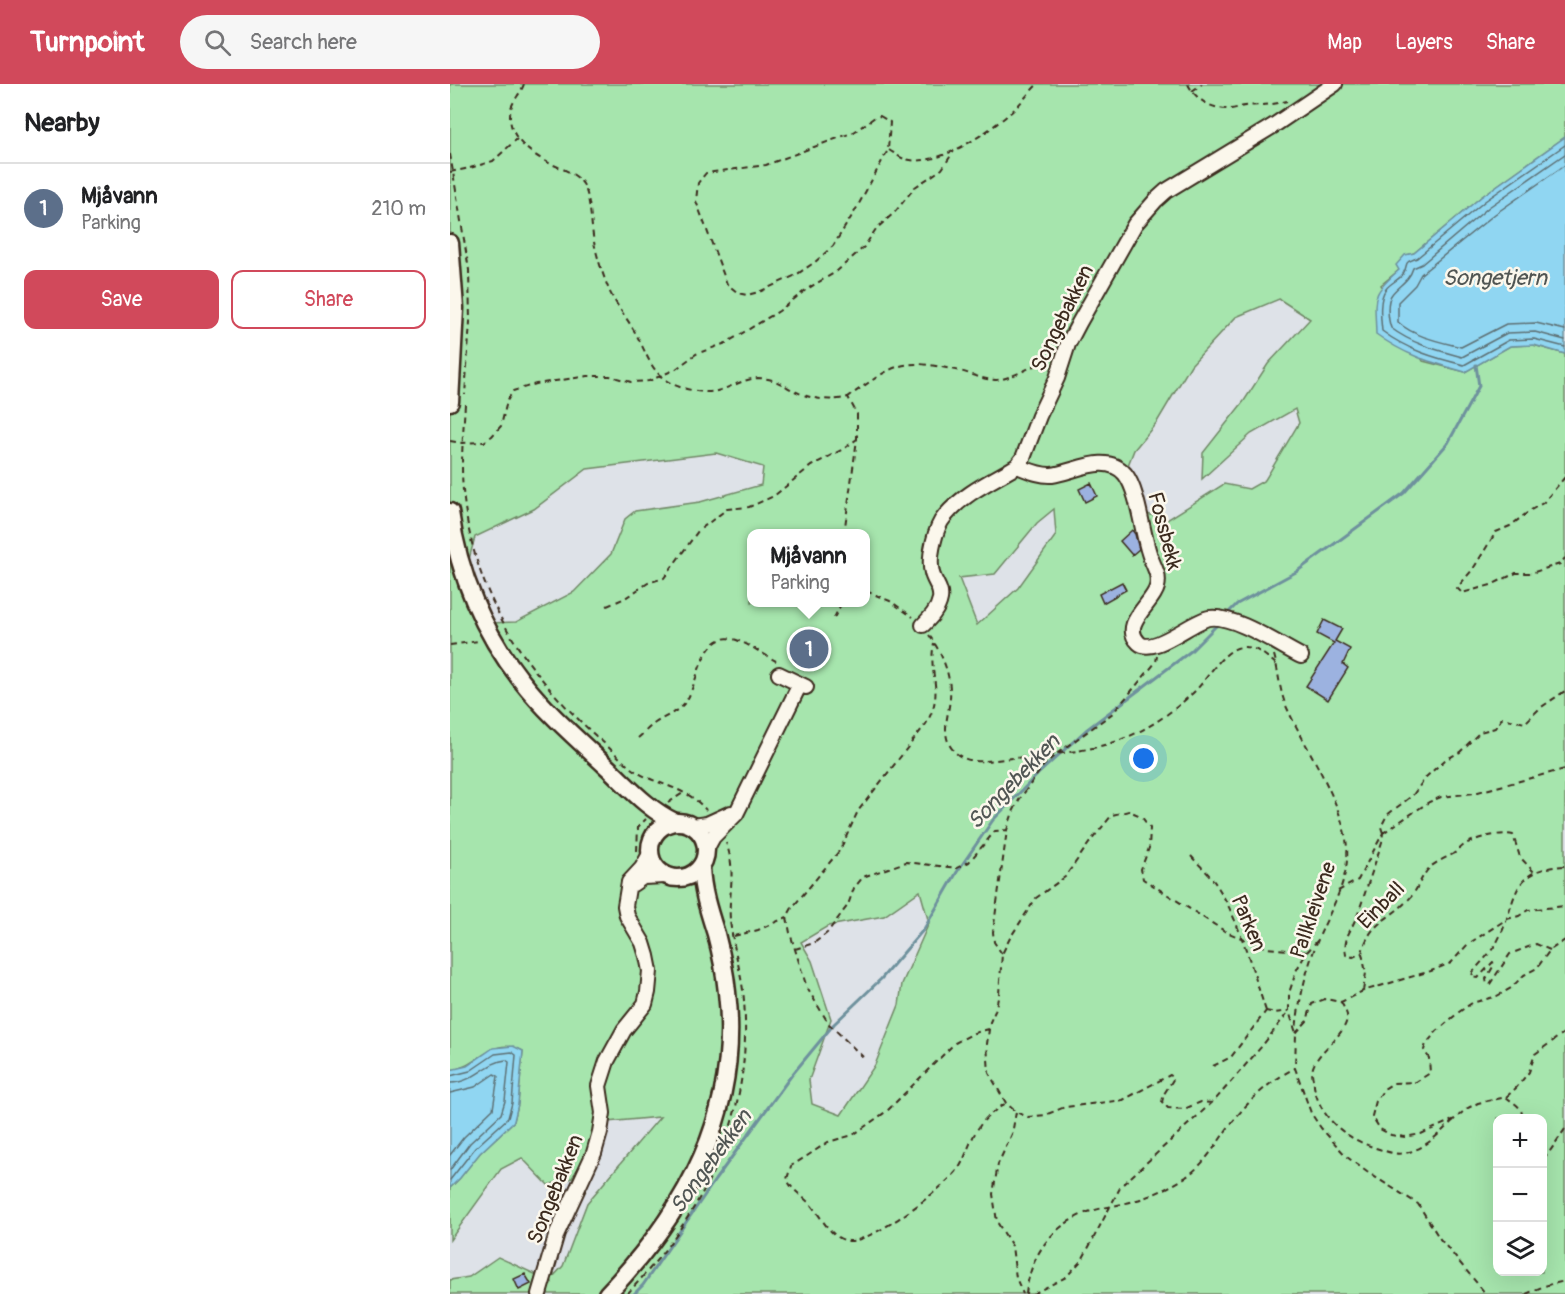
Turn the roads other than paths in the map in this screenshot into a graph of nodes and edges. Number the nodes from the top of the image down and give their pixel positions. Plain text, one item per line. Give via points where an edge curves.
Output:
1 (1335, 84) edge
2 (450, 243) edge
3 (450, 402) edge
4 (1017, 466) junction
5 (450, 512) edge
6 (923, 626) road end
7 (1301, 656) dead end
8 (782, 670) road end
9 (738, 808) junction
10 (652, 815) junction
11 (675, 822) junction
12 (693, 826) junction
13 (653, 837) junction
14 (707, 848) junction
15 (646, 861) junction
16 (701, 867) junction
17 (672, 877) junction
18 (626, 893) junction
19 (708, 911) junction
20 (539, 1294) edge
21 (607, 1294) edge

1 - 4 street, Songebakken via 1181,182 1156,200 1135,224 1064,356
2 - 3 main road via 455,308
4 - 6 street via 963,498 943,517 930,555 940,599
4 - 7 street, Fossbekk via 1051,475 1105,463 1124,473 1158,577 1156,590 1134,622 1134,635 1142,645 1160,644 1190,626 1214,618 1238,623
5 - 10 main road via 467,581 493,639 542,705
8 - 9 street via 803,686
9 - 12 street via 724,818
9 - 14 street
10 - 11 main road
10 - 13 main road
11 - 12 main road
11 - 13 main road via 664,825
12 - 14 main road
13 - 15 main road
14 - 16 main road
15 - 17 main road
15 - 18 street via 629,882
16 - 17 main road via 691,876
16 - 19 main road
17 - 18 street via 643,877
17 - 19 main road via 695,894
18 - 20 street, Songebakken via 626,912 643,943 649,964 649,986 645,1004 624,1030 608,1060 599,1086 603,1113 594,1153 557,1233
19 - 21 main road via 724,969 729,1013 726,1070 717,1116 698,1169 677,1208

